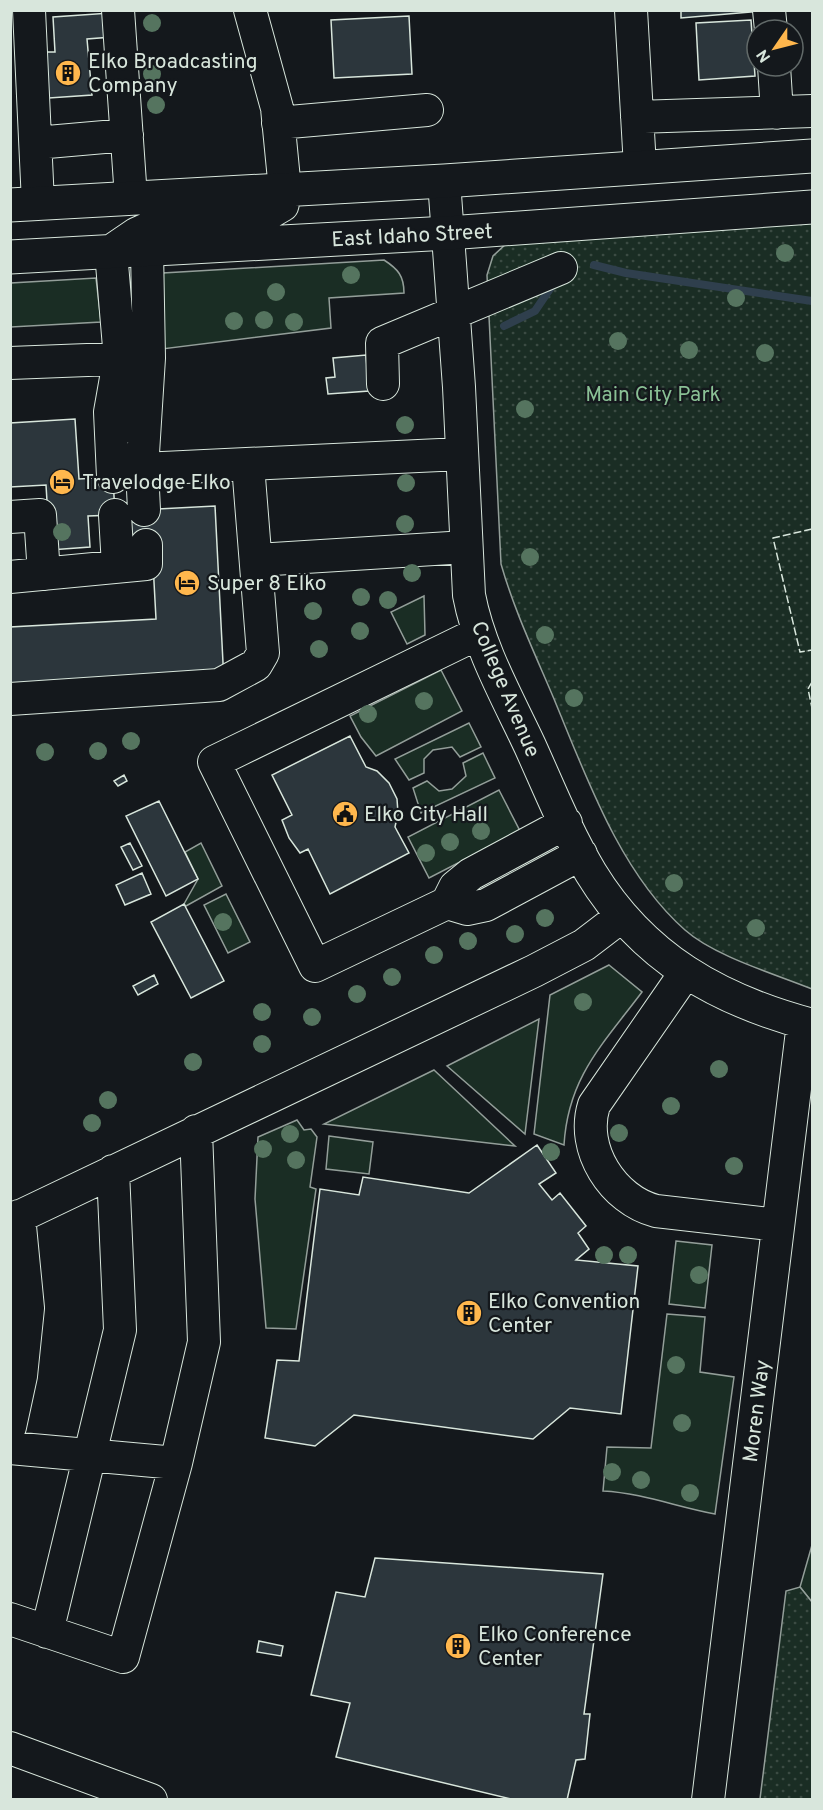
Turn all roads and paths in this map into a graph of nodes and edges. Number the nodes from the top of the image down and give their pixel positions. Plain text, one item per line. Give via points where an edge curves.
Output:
1 (29, 10) edge
2 (118, 10) edge
3 (250, 10) edge
4 (631, 10) edge
5 (775, 78) edge
6 (427, 110) dead end
7 (813, 111) edge
8 (777, 113) junction
9 (637, 117) junction
10 (278, 123) junction
11 (127, 135) junction
12 (36, 143) junction
13 (813, 156) edge
14 (640, 167) junction
15 (444, 181) junction
16 (285, 190) junction
17 (131, 198) junction
18 (24, 204) edge
19 (813, 207) edge
20 (448, 233) junction
21 (147, 250) junction
22 (111, 252) junction
23 (10, 257) edge
24 (561, 268) dead end
25 (453, 313) junction
26 (455, 345) junction
27 (382, 353) junction
28 (134, 359) junction
29 (10, 363) edge
30 (383, 384) dead end
31 (461, 454) junction
32 (248, 465) junction
33 (127, 473) junction
34 (10, 517) edge
35 (146, 545) dead end
36 (466, 547) junction
37 (257, 560) junction
38 (118, 566) junction
39 (44, 574) junction
40 (10, 577) edge
41 (479, 633) junction
42 (10, 699) edge
43 (566, 823) junction
44 (581, 854) junction
45 (447, 903) junction
46 (622, 916) junction
47 (686, 972) junction
48 (808, 1024) edge
49 (196, 1131) junction
50 (112, 1171) junction
51 (15, 1218) edge
52 (778, 1225) junction
53 (10, 1426) edge
54 (10, 1448) edge
55 (91, 1455) junction
56 (176, 1462) junction
57 (10, 1619) edge
58 (47, 1632) junction
59 (10, 1748) edge
60 (151, 1800) edge
61 (708, 1800) edge

1 - 12 street
2 - 11 street
3 - 10 street via 274,93
4 - 9 street
5 - 8 street
6 - 10 street
7 - 8 street
8 - 9 street
9 - 14 street
10 - 16 street
11 - 12 street
11 - 17 street
12 - 18 street
13 - 14 main road
14 - 15 main road
15 - 16 main road
15 - 20 street, College Avenue
16 - 17 main road
16 - 22 main road via 282,205 270,212 157,225
17 - 18 main road
19 - 20 main road, East Idaho Street
20 - 21 main road, East Idaho Street
20 - 25 street, College Avenue
21 - 22 main road, East Idaho Street
21 - 28 street
22 - 23 main road, East Idaho Street
22 - 28 street
24 - 25 street
25 - 26 street, College Avenue
25 - 27 street via 382,343
26 - 27 street
26 - 31 street, College Avenue
27 - 30 street
28 - 29 street
28 - 33 street
31 - 32 street
31 - 36 street, College Avenue
32 - 33 street
32 - 37 street
33 - 38 street via 129,512
34 - 39 street via 40,515
35 - 38 street via 146,564
36 - 37 street
36 - 41 street, College Avenue via 469,595
37 - 42 street via 263,653 256,665 219,685
38 - 39 street
39 - 40 street
41 - 43 street, College Avenue
41 - 45 street via 214,762 315,966
43 - 44 street, College Avenue
43 - 45 street via 471,874 455,887
44 - 45 street via 486,905 467,909
44 - 46 street, College Avenue
46 - 47 street, College Avenue via 647,944
46 - 49 street via 584,945 534,971
47 - 48 street, College Avenue via 726,995
47 - 52 street via 594,1105 591,1144 614,1182 637,1205 656,1211
48 - 52 street, Moren Way
49 - 50 street
49 - 56 street via 204,1342
50 - 51 street
50 - 55 street via 120,1330
51 - 53 street via 28,1308 21,1376
52 - 61 street, Moren Way
54 - 55 street
55 - 56 street
55 - 58 street
56 - 58 street via 123,1657
57 - 58 street
59 - 60 street

